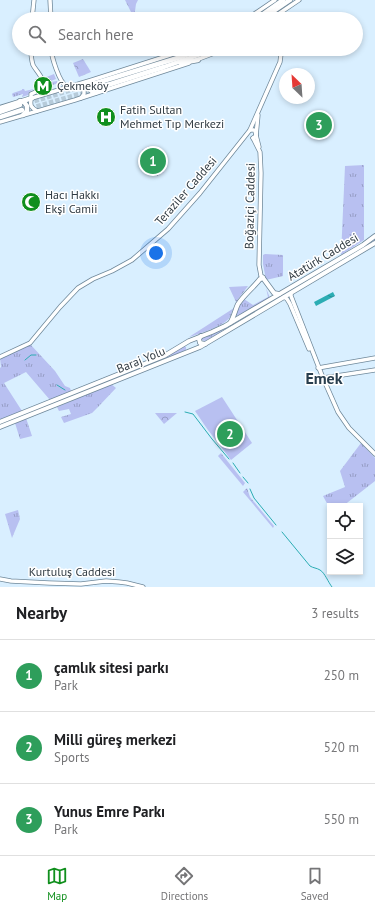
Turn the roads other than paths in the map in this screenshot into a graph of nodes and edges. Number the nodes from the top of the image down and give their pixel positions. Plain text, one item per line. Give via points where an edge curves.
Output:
1 (34, 0) edge
2 (50, 0) edge
3 (275, 0) edge
4 (283, 0) edge
5 (290, 0) edge
6 (299, 0) edge
7 (33, 12) edge
8 (51, 12) edge
9 (257, 12) edge
10 (266, 12) edge
11 (272, 12) edge
12 (283, 12) edge
13 (31, 56) edge
14 (52, 56) edge
15 (169, 56) edge
16 (184, 56) edge
17 (195, 56) edge
18 (208, 56) edge
19 (281, 56) edge
20 (198, 60) junction
21 (164, 67) junction
22 (93, 82) junction
23 (76, 85) junction
24 (66, 87) junction
25 (96, 91) junction
26 (32, 98) junction
27 (78, 99) junction
28 (0, 108) edge
29 (21, 108) junction
30 (260, 109) junction
31 (38, 111) junction
32 (0, 112) edge
33 (0, 117) edge
34 (0, 122) edge
35 (250, 130) junction
36 (256, 133) junction
37 (246, 134) junction
38 (253, 138) junction
39 (260, 152) junction
40 (375, 236) edge
41 (375, 243) edge
42 (261, 278) junction
43 (291, 293) junction
44 (279, 294) junction
45 (284, 297) junction
46 (230, 323) junction
47 (200, 336) junction
48 (184, 344) junction
49 (205, 344) junction
50 (187, 353) junction
51 (0, 357) edge
52 (375, 358) edge
53 (318, 368) junction
54 (375, 370) edge
55 (323, 378) junction
56 (52, 402) junction
57 (54, 407) junction
58 (0, 422) edge
59 (0, 427) edge
60 (375, 454) edge
61 (0, 579) edge
62 (143, 587) edge

1 - 7 main road
2 - 8 main road
3 - 9 main road
4 - 10 highway
5 - 11 highway
6 - 12 main road
13 - 26 main road via 43,84 41,89 31,94
14 - 24 main road
15 - 22 main road
16 - 22 highway
17 - 21 highway
18 - 20 main road
19 - 30 main road, Teraziler Caddesi
20 - 21 highway
20 - 25 main road
21 - 25 highway
22 - 23 main road
22 - 25 main road via 88,88 92,92
23 - 24 main road
23 - 27 main road via 82,87 84,92
24 - 26 main road
25 - 27 main road
26 - 29 highway
26 - 31 main road via 31,106
27 - 31 main road
28 - 29 highway
29 - 31 main road
29 - 32 highway
29 - 33 highway
29 - 34 main road
30 - 35 main road, Teraziler Caddesi
30 - 36 main road, Teraziler Caddesi
35 - 36 main road
35 - 37 main road, Teraziler Caddesi
36 - 38 main road
36 - 39 main road
37 - 38 main road
37 - 51 main road, Teraziler Caddesi via 164,233 132,260 78,288 30,343
38 - 39 main road, Boğaziçi Caddesi
39 - 42 main road, Boğaziçi Caddesi
40 - 44 main road, Atatürk Caddesi
41 - 43 main road, Atatürk Caddesi
42 - 44 main road via 274,293
42 - 46 main road via 239,303
43 - 45 main road, Atatürk Caddesi
43 - 53 main road
44 - 46 main road, Baraj Yolu
45 - 49 main road, Baraj Yolu
45 - 53 main road via 290,304
46 - 47 main road, Baraj Yolu
47 - 48 main road, Baraj Yolu
47 - 49 main road via 200,343
48 - 50 main road via 188,349
48 - 56 main road, Baraj Yolu via 164,356
49 - 50 main road, Baraj Yolu
50 - 57 main road, Baraj Yolu
52 - 53 main road
53 - 55 main road
54 - 55 main road
55 - 60 main road via 338,412 349,428
56 - 57 main road
56 - 58 main road, Baraj Yolu
57 - 59 main road, Baraj Yolu
61 - 62 main road, Kurtuluş Caddesi via 81,584 106,581

